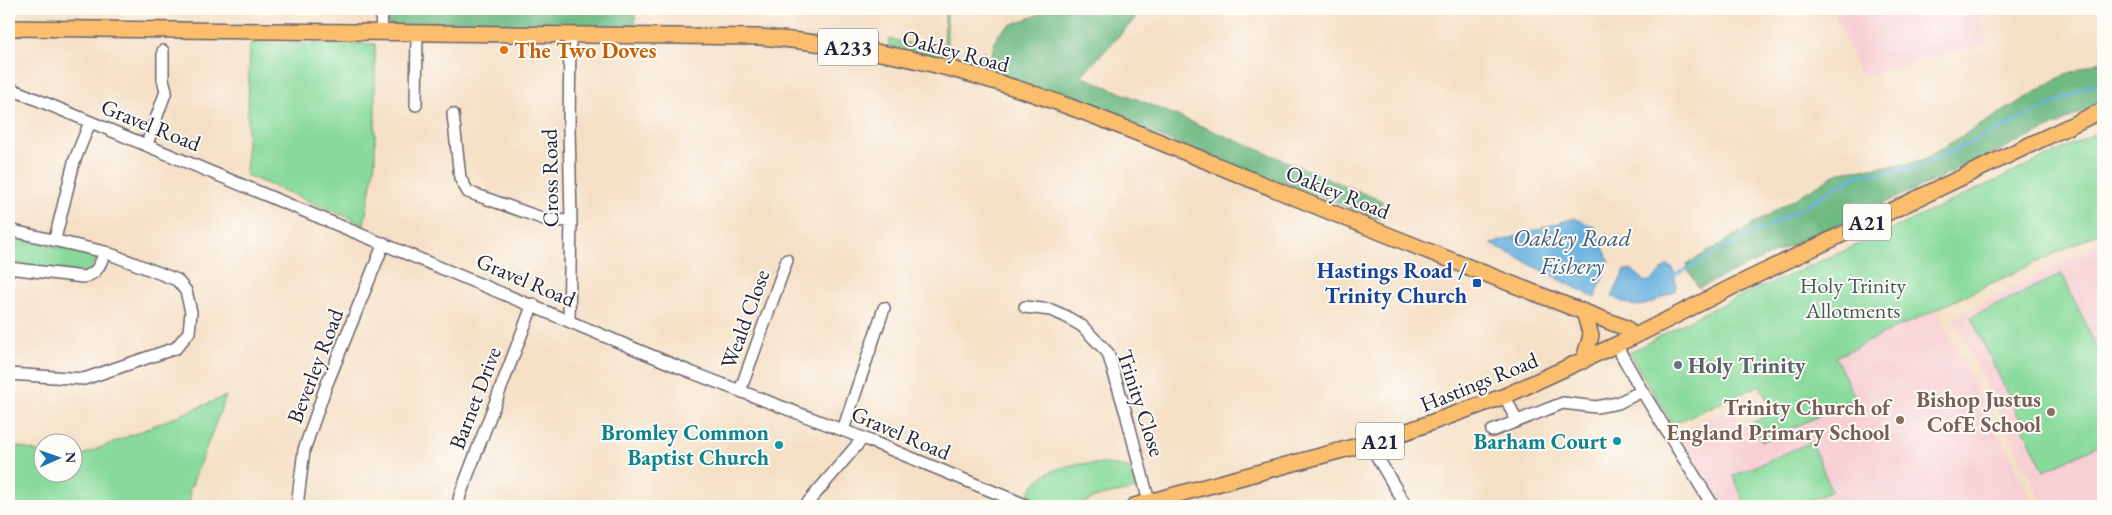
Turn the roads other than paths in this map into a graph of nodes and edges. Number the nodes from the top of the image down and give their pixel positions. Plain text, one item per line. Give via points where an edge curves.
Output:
1 (382, 9) edge
2 (9, 28) edge
3 (381, 33) junction
4 (417, 34) junction
5 (570, 35) junction
6 (163, 51) dead end
7 (9, 88) edge
8 (416, 106) dead end
9 (2103, 110) edge
10 (453, 114) dead end
11 (90, 122) junction
12 (147, 144) junction
13 (571, 221) junction
14 (9, 230) edge
15 (55, 239) junction
16 (384, 243) junction
17 (105, 252) junction
18 (787, 260) dead end
19 (9, 268) edge
20 (533, 304) junction
21 (1025, 306) dead end
22 (884, 308) dead end
23 (1584, 312) junction
24 (568, 320) junction
25 (1633, 338) junction
26 (1616, 346) junction
27 (1583, 361) junction
28 (9, 374) edge
29 (740, 391) junction
30 (1642, 391) junction
31 (1505, 396) junction
32 (1516, 420) junction
33 (843, 430) junction
34 (1492, 432) dead end
35 (863, 438) junction
36 (1372, 443) junction
37 (1149, 502) junction
38 (297, 506) edge
39 (458, 506) edge
40 (806, 506) edge
41 (1028, 506) edge
42 (1134, 506) edge
43 (1406, 506) edge
44 (1713, 506) edge

1 - 3 street
2 - 3 main road, Oakley Road / A233
3 - 4 main road, Oakley Road / A233
4 - 5 main road, Oakley Road / A233
4 - 8 street
5 - 13 street, Cross Road
5 - 23 main road, Oakley Road / A233 via 796,40 865,50 986,79 1059,104
6 - 12 street via 166,91
7 - 11 street, Gravel Road
9 - 25 main road, A21 via 1736,284
10 - 13 street via 460,178 468,192 547,220
11 - 12 street, Gravel Road
11 - 15 street via 74,162
12 - 16 street, Gravel Road
13 - 24 street, Cross Road
14 - 15 street
15 - 17 street
16 - 20 street, Gravel Road
16 - 38 street, Beverley Road via 326,386 304,450
17 - 19 street via 98,270 84,277
17 - 28 street via 176,280 186,291 191,312 189,332 181,344 84,379
18 - 29 street, Weald Close
20 - 24 street, Gravel Road
20 - 39 street, Barnet Drive
21 - 37 street, Trinity Close via 1065,316 1082,326 1108,353
22 - 33 street
23 - 25 main road, Oakley Road / A233 via 1626,328
23 - 27 main road via 1591,336
24 - 29 street, Gravel Road
25 - 26 main road, Hastings Road / A21
26 - 27 main road, Hastings Road / A21
26 - 30 street
27 - 31 main road, Hastings Road / A21
29 - 33 street, Gravel Road
30 - 32 street via 1618,403 1596,407 1563,403
30 - 44 street
31 - 32 street
31 - 36 main road, Hastings Road / A21
32 - 34 street
33 - 35 street, Gravel Road
35 - 40 street
35 - 41 street, Gravel Road
36 - 37 main road, Hastings Road / A21
36 - 43 street
37 - 42 main road, Hastings Road / A21

